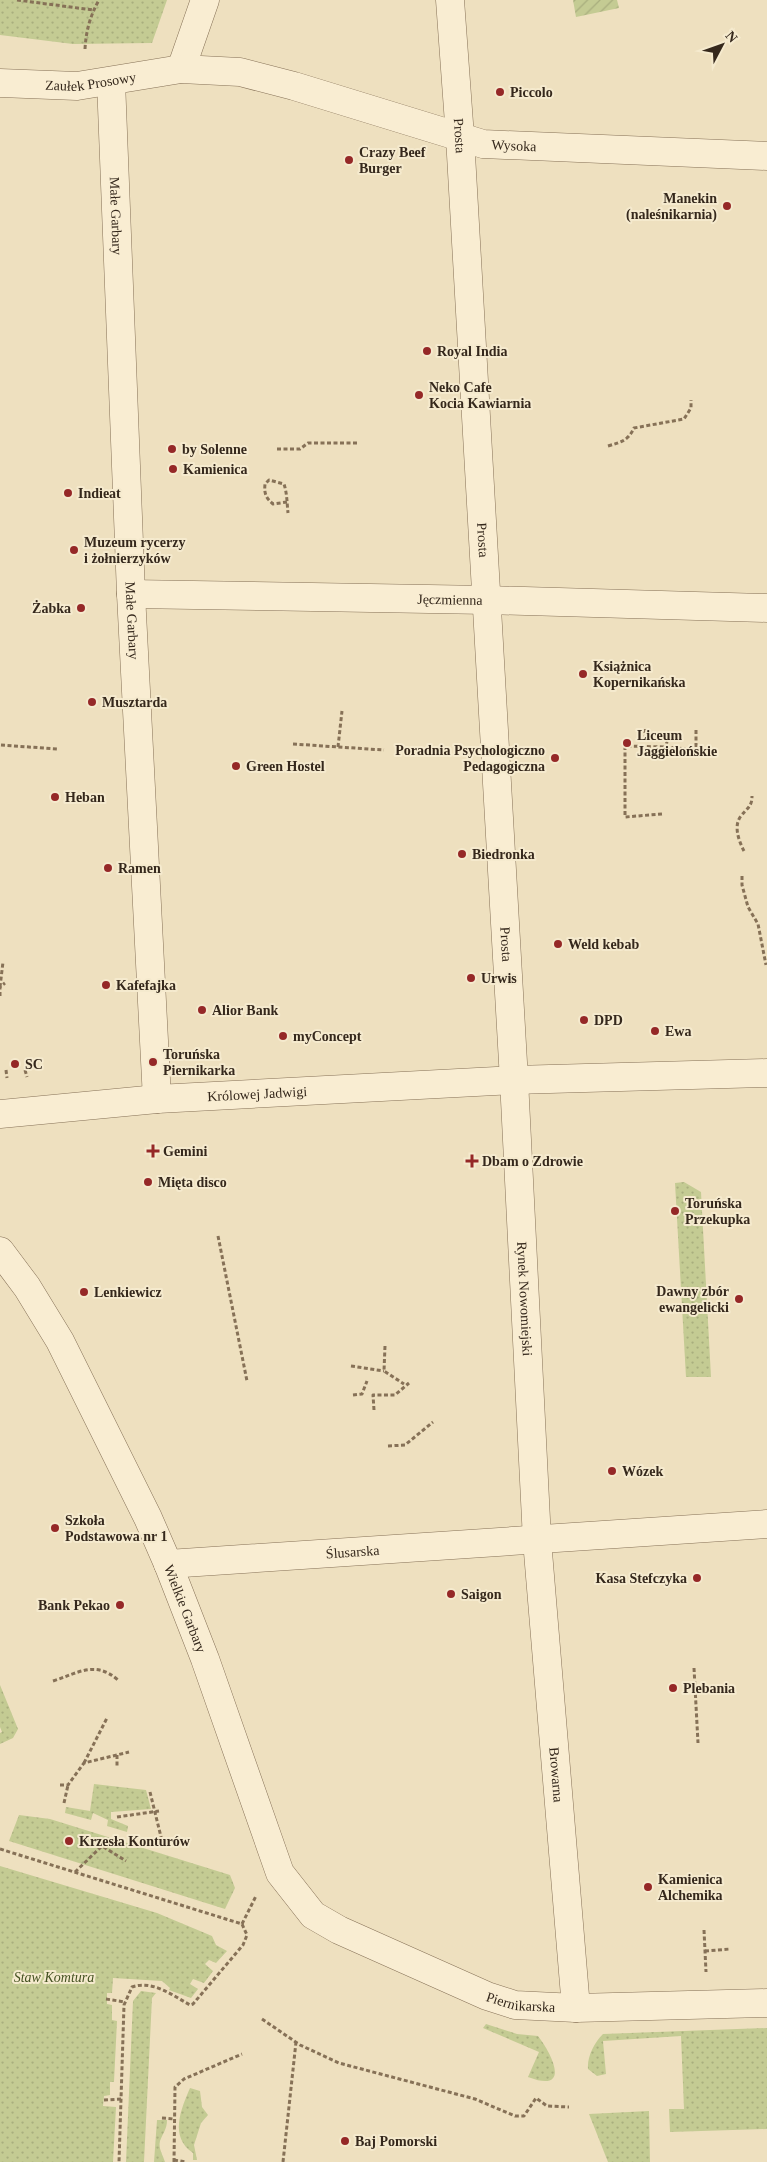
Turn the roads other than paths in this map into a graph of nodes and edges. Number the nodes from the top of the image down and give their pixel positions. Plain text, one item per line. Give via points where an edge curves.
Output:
1 (205, 0) edge
2 (450, 0) edge
3 (181, 69) junction
4 (111, 81) junction
5 (0, 83) edge
6 (460, 137) junction
7 (767, 156) edge
8 (131, 594) junction
9 (487, 600) junction
10 (767, 608) edge
11 (767, 1073) edge
12 (514, 1080) junction
13 (157, 1099) junction
14 (0, 1114) edge
15 (0, 1251) edge
16 (767, 1524) edge
17 (537, 1540) junction
18 (168, 1564) junction
19 (307, 1908) joint
20 (767, 2003) edge
21 (576, 2008) junction

1 - 3 street
2 - 6 street, Prosta
3 - 4 street, Zaułek Prosowy
3 - 6 street, Wysoka via 249,75
4 - 5 street, Zaułek Prosowy via 76,86
4 - 8 street, Małe Garbary
6 - 7 street, Wysoka via 499,146
6 - 9 street, Prosta
8 - 9 street, Jęczmienna
8 - 13 street, Małe Garbary
9 - 10 street, Jęczmienna
9 - 12 street, Prosta
11 - 12 street
12 - 13 street, Królowej Jadwigi
12 - 17 street, Rynek Nowomiejski
13 - 14 street, Królowej Jadwigi
15 - 18 street, Wielkie Garbary via 60,1342
16 - 17 street
17 - 18 street, Ślusarska
17 - 21 street, Browarna
18 - 19 street, Wielkie Garbary via 280,1873
19 - 21 street, Piernikarska via 339,1930 487,1996 515,2005
20 - 21 street, Piernikarska

